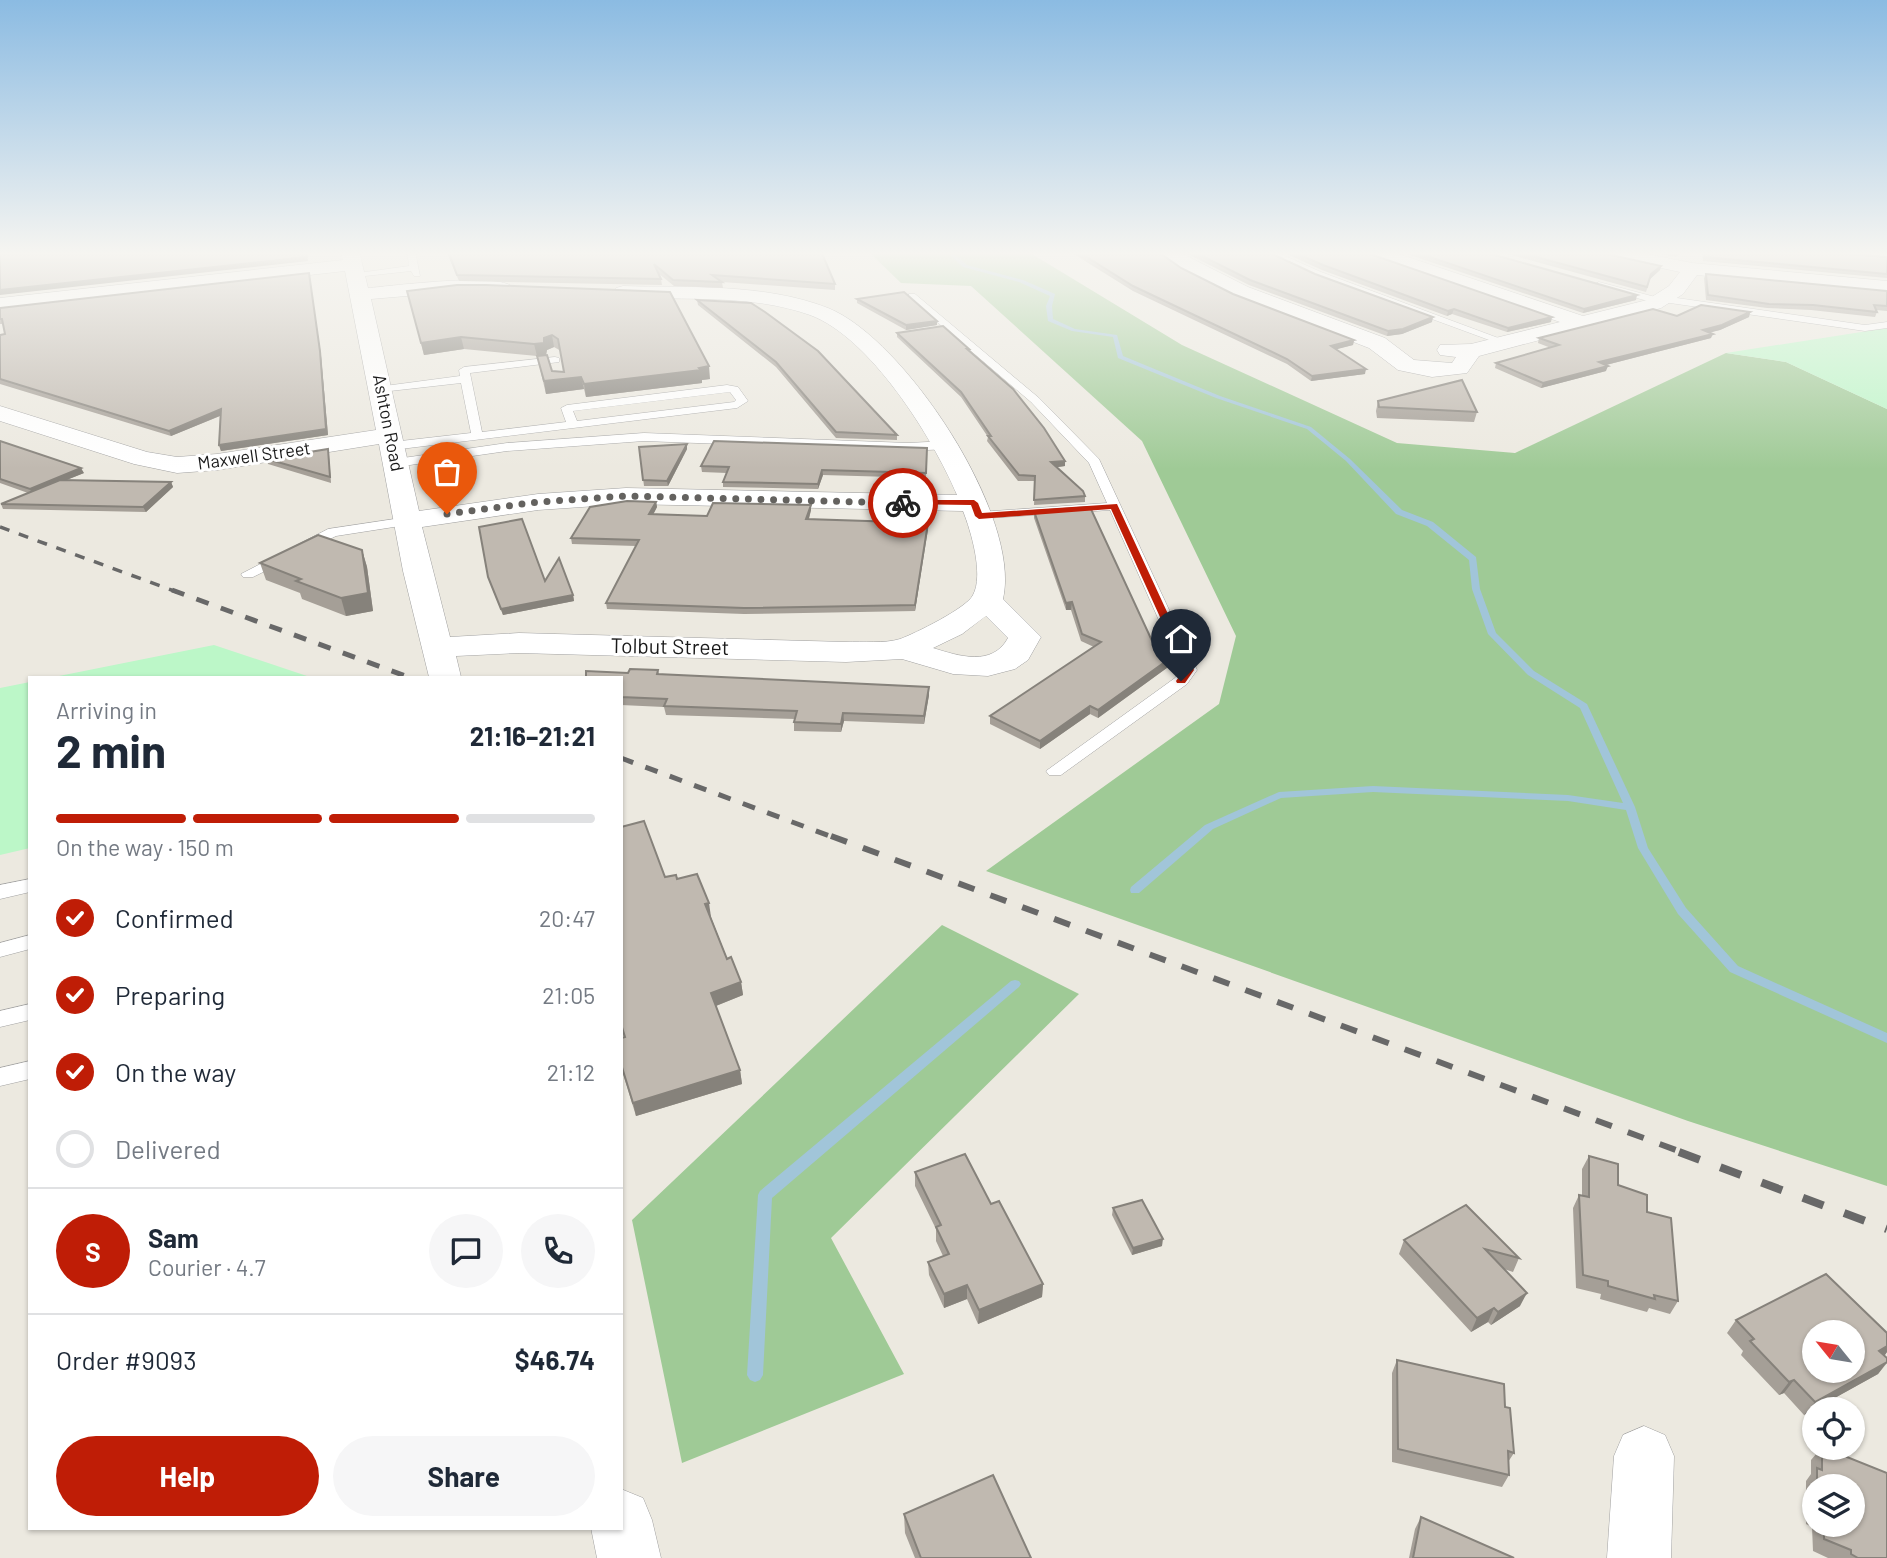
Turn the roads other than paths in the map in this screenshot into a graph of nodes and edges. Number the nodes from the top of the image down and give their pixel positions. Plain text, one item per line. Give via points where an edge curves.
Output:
1 (368, 324) edge
2 (842, 324) edge
3 (945, 324) edge
4 (1326, 324) edge
5 (1454, 324) edge
6 (1580, 324) edge
7 (1834, 324) edge
8 (1887, 325) edge
9 (1504, 342) junction
10 (555, 360) edge
11 (464, 379) junction
12 (381, 389) junction
13 (563, 392) edge
14 (567, 408) junction
15 (0, 413) edge
16 (572, 424) junction
17 (477, 435) junction
18 (947, 445) junction
19 (392, 448) junction
20 (1114, 506) junction
21 (977, 510) junction
22 (408, 521) junction
23 (248, 574) dead end
24 (987, 601) junction
25 (904, 649) junction
26 (441, 662) edge
27 (1055, 771) dead end
28 (28, 885) edge
29 (0, 892) edge
30 (28, 943) edge
31 (0, 950) edge
32 (28, 1012) edge
33 (0, 1019) edge
34 (28, 1070) edge
35 (0, 1077) edge
36 (1644, 1456) dead end
37 (623, 1530) edge
38 (629, 1558) edge
39 (1639, 1558) edge

1 - 12 street, Ashton Road
2 - 18 street via 914,395
3 - 20 lane via 1035,400 1095,462
4 - 9 street via 1381,344 1471,351
5 - 9 lane
6 - 9 street
7 - 8 lane via 1865,328
10 - 11 lane via 468,369 463,372
11 - 12 lane
11 - 17 lane
12 - 19 street, Ashton Road
13 - 14 lane
14 - 16 lane
14 - 16 lane via 727,388 734,389 742,401
15 - 19 street, Maxwell Street via 150,461 177,465
16 - 17 lane
17 - 19 lane
18 - 19 lane via 644,436 507,447
18 - 21 street
19 - 22 street, Ashton Road
20 - 21 lane
20 - 27 lane via 1189,670 1181,681
21 - 22 street via 626,496 538,502
21 - 24 street via 992,561
22 - 23 lane via 333,532
22 - 26 street, Ashton Road
24 - 25 street, Tolbut Street via 951,627
24 - 25 street, Tolbut Street via 1025,637 1012,658 970,668
25 - 26 street, Tolbut Street via 846,652 519,643
28 - 29 lane
30 - 31 lane
32 - 33 lane
34 - 35 lane
36 - 39 street
37 - 38 street

